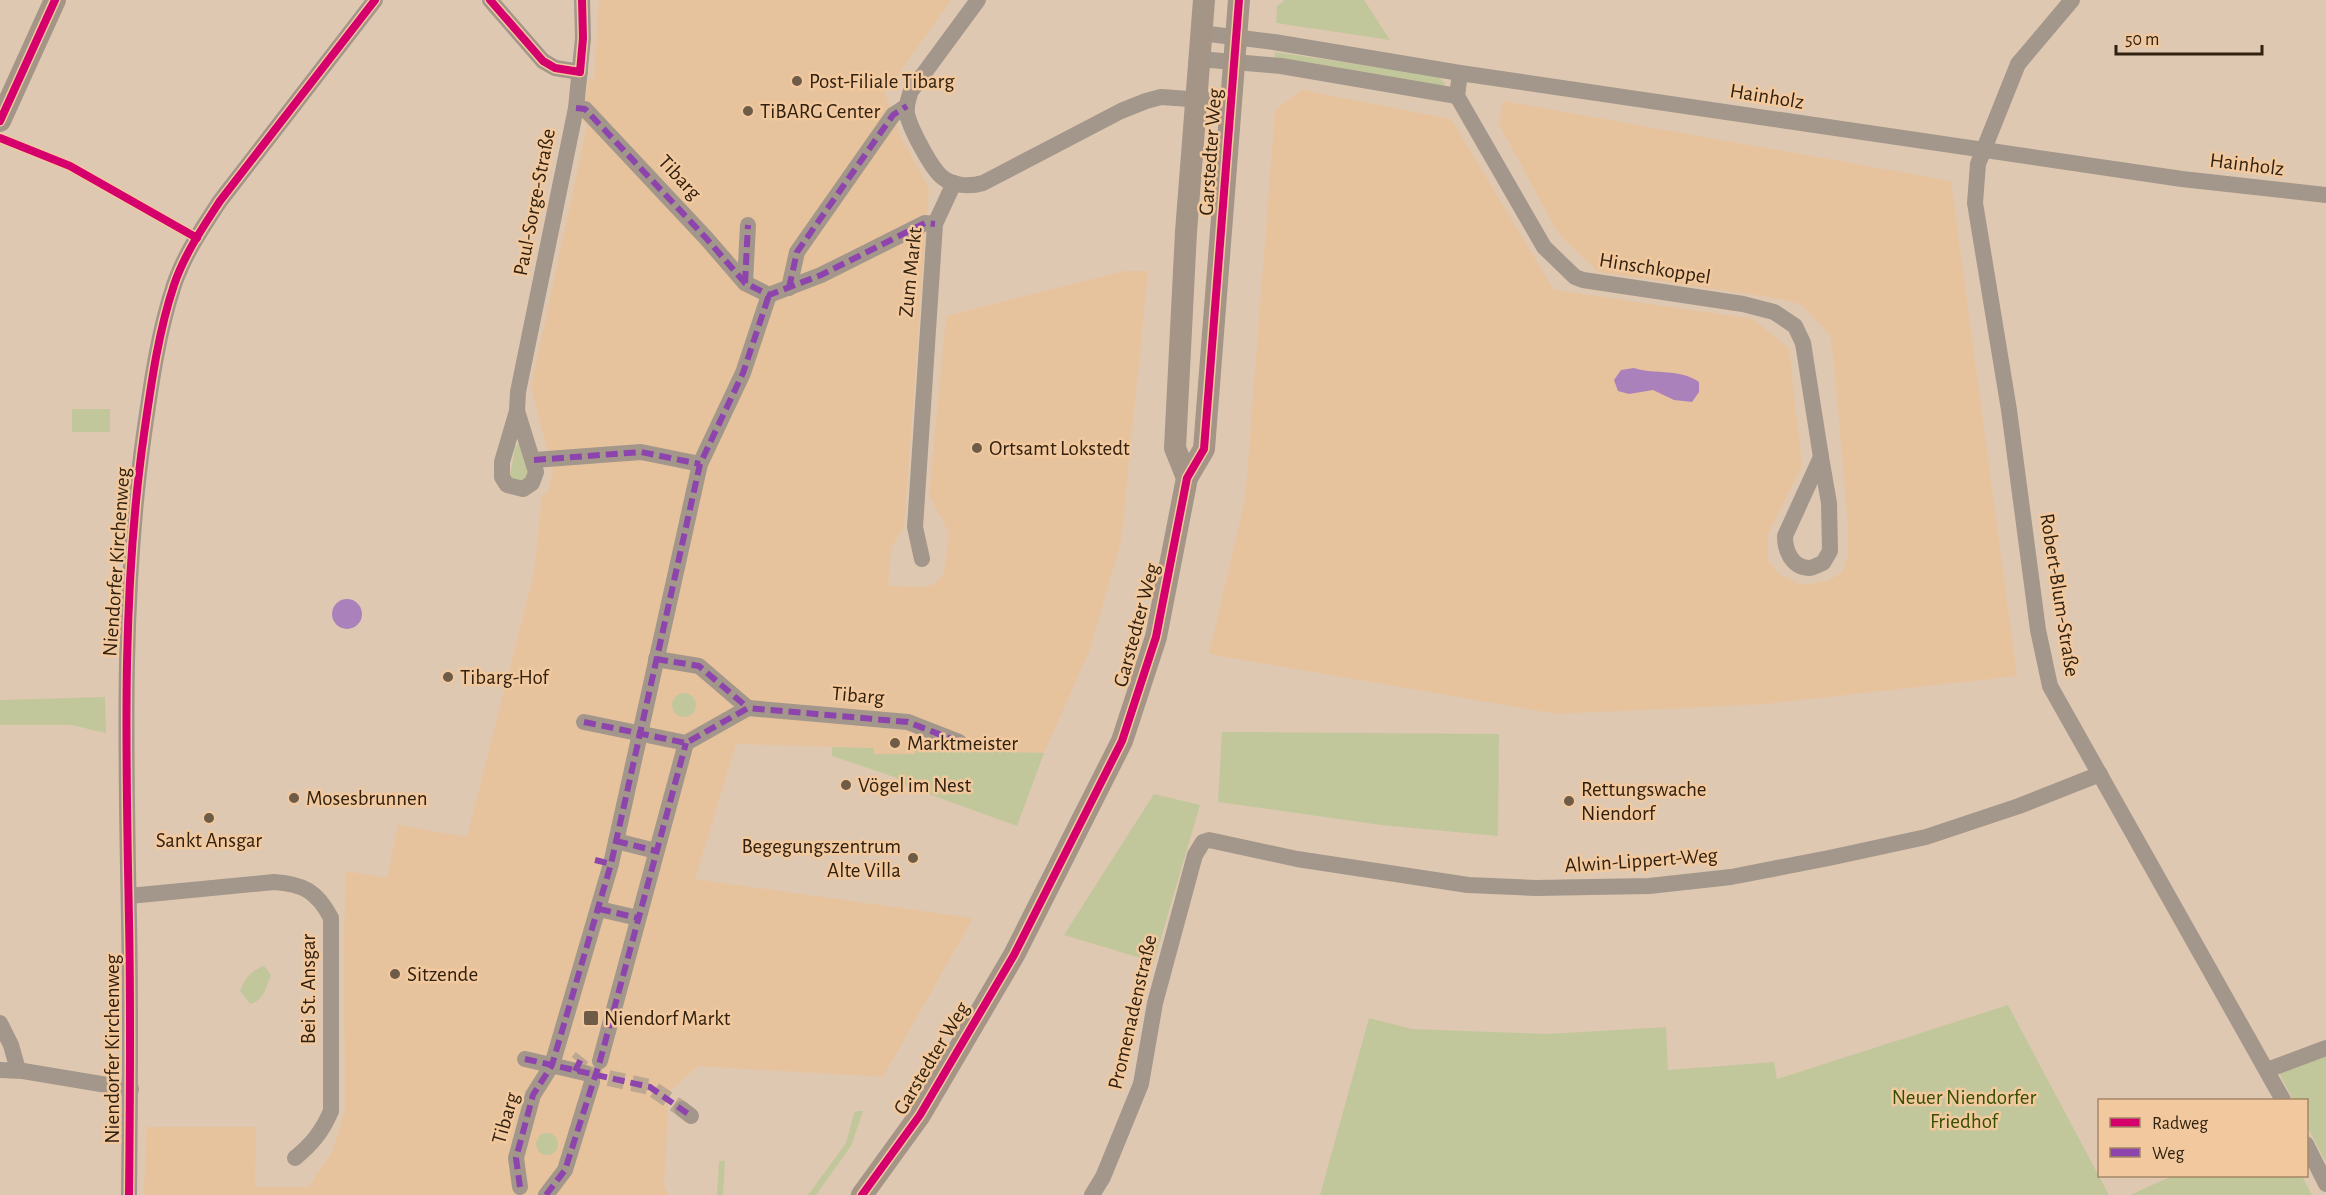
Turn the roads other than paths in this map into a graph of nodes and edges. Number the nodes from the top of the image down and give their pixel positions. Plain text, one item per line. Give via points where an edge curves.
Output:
1 (56, 0) edge
2 (375, 0) edge
3 (489, 0) edge
4 (582, 0) edge
5 (978, 0) edge
6 (1204, 0) edge
7 (1239, 0) edge
8 (2072, 0) edge
9 (1201, 33) junction
10 (1236, 37) junction
11 (1199, 59) junction
12 (1234, 62) junction
13 (580, 72) junction
14 (1460, 73) junction
15 (1457, 96) junction
16 (1196, 98) junction
17 (1232, 102) junction
18 (907, 106) junction
19 (576, 108) junction
20 (0, 121) edge
21 (1983, 150) junction
22 (954, 183) junction
23 (2326, 195) edge
24 (935, 224) junction
25 (748, 225) dead end
26 (746, 283) junction
27 (789, 288) junction
28 (769, 295) junction
29 (517, 411) junction
30 (1821, 457) junction
31 (534, 460) junction
32 (699, 464) junction
33 (1187, 478) junction
34 (922, 559) dead end
35 (656, 659) junction
36 (748, 708) junction
37 (584, 722) dead end
38 (640, 733) junction
39 (959, 742) dead end
40 (686, 743) junction
41 (2100, 774) junction
42 (1209, 840) joint
43 (616, 841) junction
44 (656, 851) junction
45 (129, 896) junction
46 (599, 909) junction
47 (638, 918) junction
48 (0, 1023) edge
49 (2326, 1048) edge
50 (525, 1059) dead end
51 (600, 1061) tunnel mouth
52 (552, 1065) junction
53 (0, 1070) edge
54 (18, 1070) junction
55 (2267, 1070) junction
56 (131, 1089) junction
57 (2282, 1099) edge
58 (2308, 1145) edge
59 (295, 1158) dead end
60 (2326, 1184) edge
61 (520, 1187) dead end
62 (129, 1195) edge
63 (546, 1195) edge
64 (861, 1195) edge
65 (1092, 1195) edge

1 - 20 main road
2 - 45 street, Niendorfer Kirchenweg via 220,201 196,238 174,285 148,409 131,550 126,666
3 - 13 street via 543,61 555,68
4 - 13 street, Paul-Sorge-Straße
5 - 18 street via 911,92
6 - 9 main road, Garstedter Weg
7 - 10 main road, Garstedter Weg
8 - 21 street, Robert-Blum-Straße via 2018,64
9 - 10 street, Hainholz
9 - 11 main road, Garstedter Weg
10 - 12 main road, Garstedter Weg
10 - 14 street, Hainholz
11 - 12 street
11 - 16 main road, Garstedter Weg
12 - 15 street via 1281,66
12 - 17 main road, Garstedter Weg
13 - 19 street, Paul-Sorge-Straße
14 - 15 street
14 - 21 street, Hainholz
15 - 30 street, Hinschkoppel via 1544,247 1575,277 1743,304 1774,312 1795,326 1803,343
16 - 17 street
16 - 22 street via 1146,100 982,183
16 - 33 main road, Garstedter Weg via 1174,448
17 - 33 main road, Garstedter Weg via 1204,449
18 - 22 street via 909,120 933,167
18 - 27 street via 893,114 796,252
19 - 26 street, Tibarg via 585,109
19 - 29 street, Paul-Sorge-Straße
21 - 23 street, Hainholz
21 - 41 street, Robert-Blum-Straße via 1975,203 2009,410 2038,630 2050,686
22 - 24 street, Zum Markt
24 - 27 street via 925,223
24 - 34 street, Zum Markt via 915,527
25 - 26 street
26 - 28 street, Tibarg
27 - 28 street
28 - 32 street, Tibarg via 743,372
29 - 31 street, Paul-Sorge-Straße
29 - 31 street, Paul-Sorge-Straße via 502,462 504,482 517,489 528,487 536,477
30 - 30 street, Hinschkoppel via 1829,503 1830,551 1823,563 1809,568 1794,562 1785,550 1785,536
31 - 32 street via 641,452
32 - 35 street, Tibarg
33 - 64 main road, Garstedter Weg via 1156,637 1122,741 1014,955 920,1115
35 - 36 street via 699,666
35 - 38 street, Tibarg
36 - 39 street, Tibarg via 908,722
36 - 40 street
37 - 38 street
38 - 40 street
38 - 43 street, Tibarg
40 - 44 street
41 - 42 street, Alwin-Lippert-Weg via 1926,837 1731,877 1649,886 1468,885 1309,861
41 - 55 street, Robert-Blum-Straße
42 - 65 street, Promenadenstraße via 1203,842 1195,855 1155,1003 1141,1084
43 - 44 street
43 - 46 street, Tibarg via 603,862
44 - 47 street
45 - 56 street, Niendorfer Kirchenweg
45 - 59 street, Bei St. Ansgar via 273,882 295,884 313,893 325,906 331,918 331,1112 324,1129
46 - 47 street
46 - 52 street, Tibarg
47 - 51 street
48 - 54 street
49 - 55 street
50 - 52 street
52 - 61 street, Tibarg via 533,1095 516,1158
52 - 63 street via 582,1072 565,1170
53 - 54 street, Niendorfer Kirchenweg
54 - 56 street, Niendorfer Kirchenweg
55 - 57 street, Robert-Blum-Straße
56 - 62 street, Niendorfer Kirchenweg
58 - 60 street

